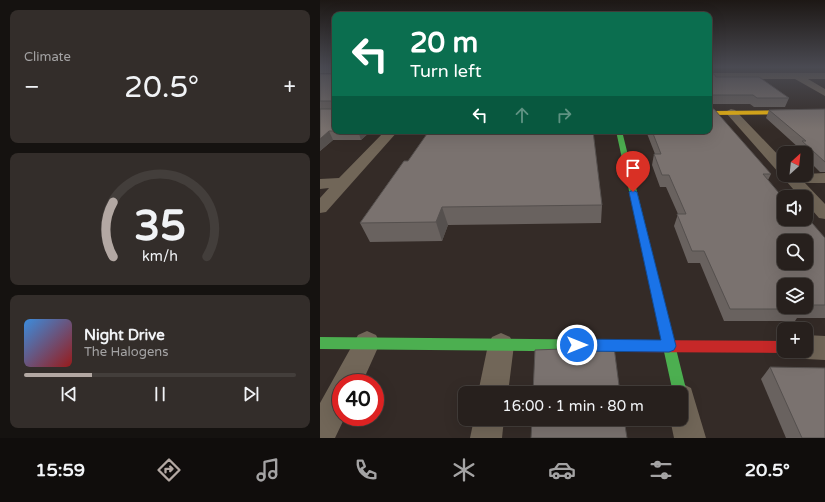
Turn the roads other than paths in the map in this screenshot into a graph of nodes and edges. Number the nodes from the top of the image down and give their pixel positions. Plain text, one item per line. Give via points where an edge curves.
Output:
1 (816, 87) edge
2 (825, 93) edge
3 (712, 112) edge
4 (731, 112) junction
5 (825, 112) edge
6 (389, 134) edge
7 (620, 134) edge
8 (777, 162) edge
9 (813, 177) edge
10 (825, 178) edge
11 (795, 182) edge
12 (343, 183) junction
13 (320, 184) edge
14 (320, 208) edge
15 (825, 214) edge
16 (320, 343) edge
17 (367, 344) junction
18 (501, 345) junction
19 (669, 346) junction
20 (777, 347) edge
21 (813, 347) edge
22 (825, 348) edge
23 (352, 374) edge
24 (494, 386) edge
25 (678, 386) edge
26 (332, 412) edge
27 (488, 426) edge
28 (687, 426) edge
29 (320, 436) edge
30 (486, 438) edge
31 (690, 438) edge

1 - 2 street
3 - 4 street
4 - 5 street
4 - 8 street
6 - 12 street
7 - 19 street
9 - 10 street
11 - 15 street
12 - 13 street
12 - 14 street
16 - 17 street
17 - 18 street
17 - 23 street
18 - 19 street
18 - 24 street
19 - 20 street
19 - 25 street
21 - 22 street
26 - 29 street
27 - 30 street
28 - 31 street

